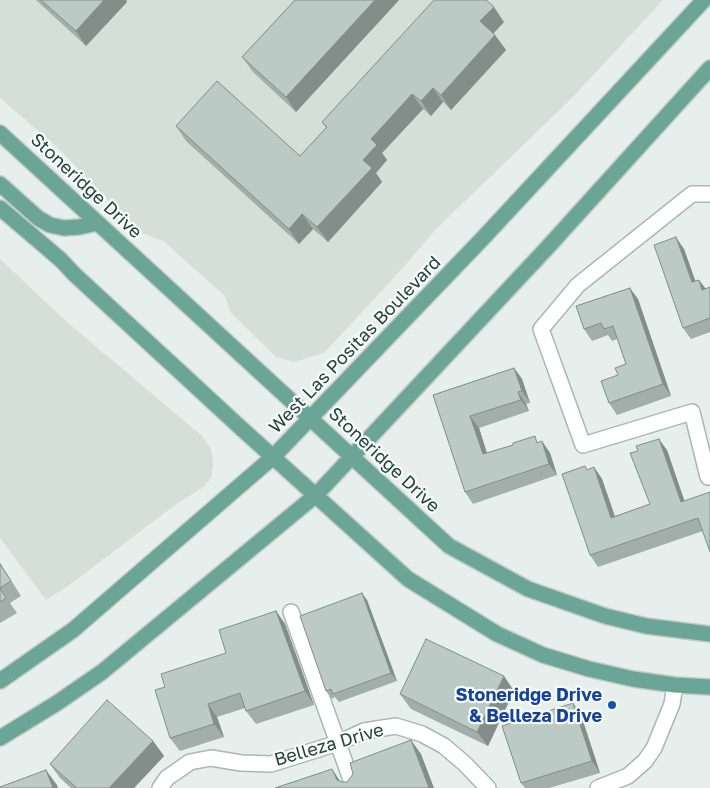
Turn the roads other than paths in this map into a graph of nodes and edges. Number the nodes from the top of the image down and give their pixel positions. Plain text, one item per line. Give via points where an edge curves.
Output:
1 (704, 0) edge
2 (710, 68) edge
3 (0, 133) edge
4 (0, 184) edge
5 (710, 194) edge
6 (0, 208) edge
7 (98, 223) junction
8 (310, 418) junction
9 (273, 457) junction
10 (353, 457) junction
11 (710, 476) edge
12 (316, 495) junction
13 (291, 612) dead end
14 (710, 634) edge
15 (0, 681) edge
16 (674, 685) junction
17 (710, 687) edge
18 (0, 738) edge
19 (338, 743) junction
20 (160, 788) edge
21 (354, 788) edge
22 (488, 788) edge
23 (598, 788) edge

1 - 8 main road, West Las Positas Boulevard via 484,238
2 - 10 main road
3 - 7 main road, Stoneridge Drive
4 - 7 main road via 50,225 64,228
5 - 11 street via 692,194 578,285 541,329 583,445 692,412
6 - 9 main road via 61,260
7 - 8 main road, Stoneridge Drive
8 - 9 main road, West Las Positas Boulevard
8 - 10 main road, Stoneridge Drive
9 - 12 main road
9 - 15 main road, West Las Positas Boulevard via 73,630
10 - 12 main road
10 - 14 main road, Stoneridge Drive via 449,546 528,589 605,616 646,626
12 - 16 main road via 408,579 497,634 543,654 589,668
12 - 18 main road via 102,672
13 - 19 street
16 - 17 main road
16 - 23 street via 672,704 646,761 628,776
19 - 20 street, Belleza Drive via 271,764 211,758 190,762 167,778
19 - 21 street
19 - 22 street, Belleza Drive via 364,732 396,726 422,734 444,746

